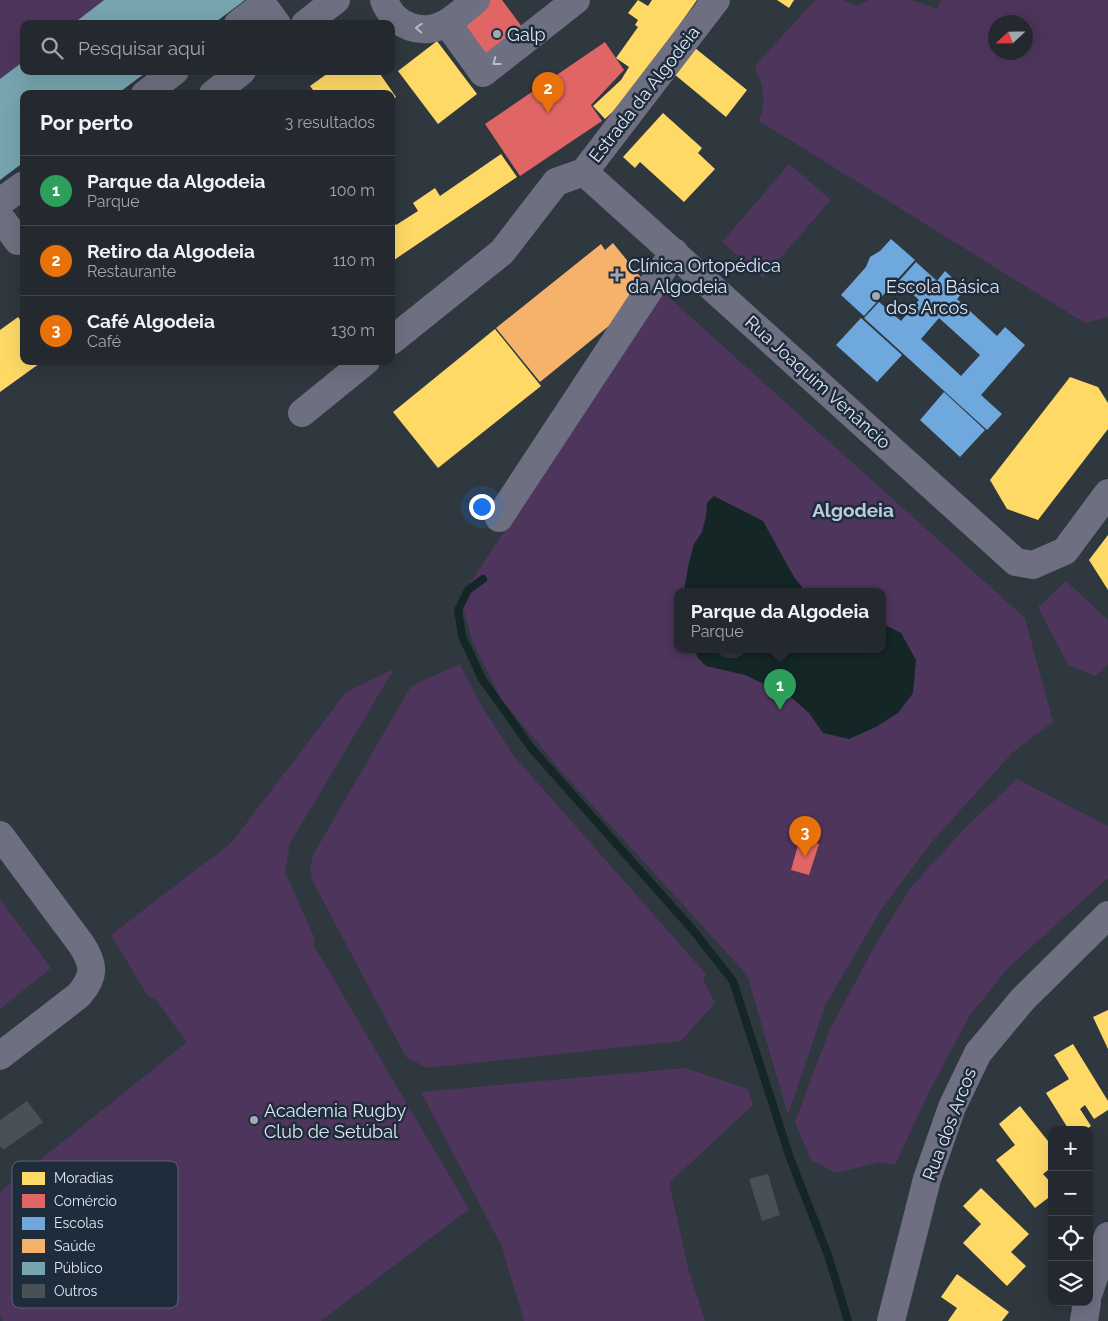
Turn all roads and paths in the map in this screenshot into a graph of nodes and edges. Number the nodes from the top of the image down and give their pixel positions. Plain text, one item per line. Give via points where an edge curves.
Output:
1 (336, 0) edge
2 (384, 0) edge
3 (476, 0) edge
4 (576, 0) edge
5 (716, 0) edge
6 (243, 20) edge
7 (274, 20) edge
8 (310, 20) edge
9 (447, 23) junction
10 (170, 75) edge
11 (237, 75) edge
12 (150, 90) edge
13 (217, 90) edge
14 (584, 172) junction
15 (20, 187) edge
16 (0, 202) edge
17 (0, 217) edge
18 (14, 244) edge
19 (674, 252) junction
20 (395, 338) edge
21 (361, 365) edge
22 (302, 413) dead end
23 (1108, 493) edge
24 (499, 518) dead end
25 (0, 834) edge
26 (1108, 915) edge
27 (0, 1056) edge
28 (1108, 1236) edge
29 (1093, 1280) edge
30 (1087, 1306) edge
31 (891, 1321) edge
32 (1084, 1321) edge

1 - 8 street
9 -> 2 street via 430,29 412,29 388,11
3 - 9 street
4 -> 9 street via 483,73
5 - 14 street, Estrada da Algodeia
6 - 7 street via 263,5
10 - 12 street
11 - 13 street
14 - 19 street, Rua Joaquim Venâncio
14 - 20 street, Estrada da Algodeia via 556,182 502,252
15 - 16 street
17 - 18 street
19 - 23 street, Rua Joaquim Venâncio via 1016,562 1033,565 1065,551
19 - 24 street
21 - 22 street
25 - 27 street via 90,957 92,972 88,984 78,996
26 - 31 street, Rua dos Arcos via 1023,999 978,1053 952,1107 927,1179
28 - 29 street
30 - 32 street

